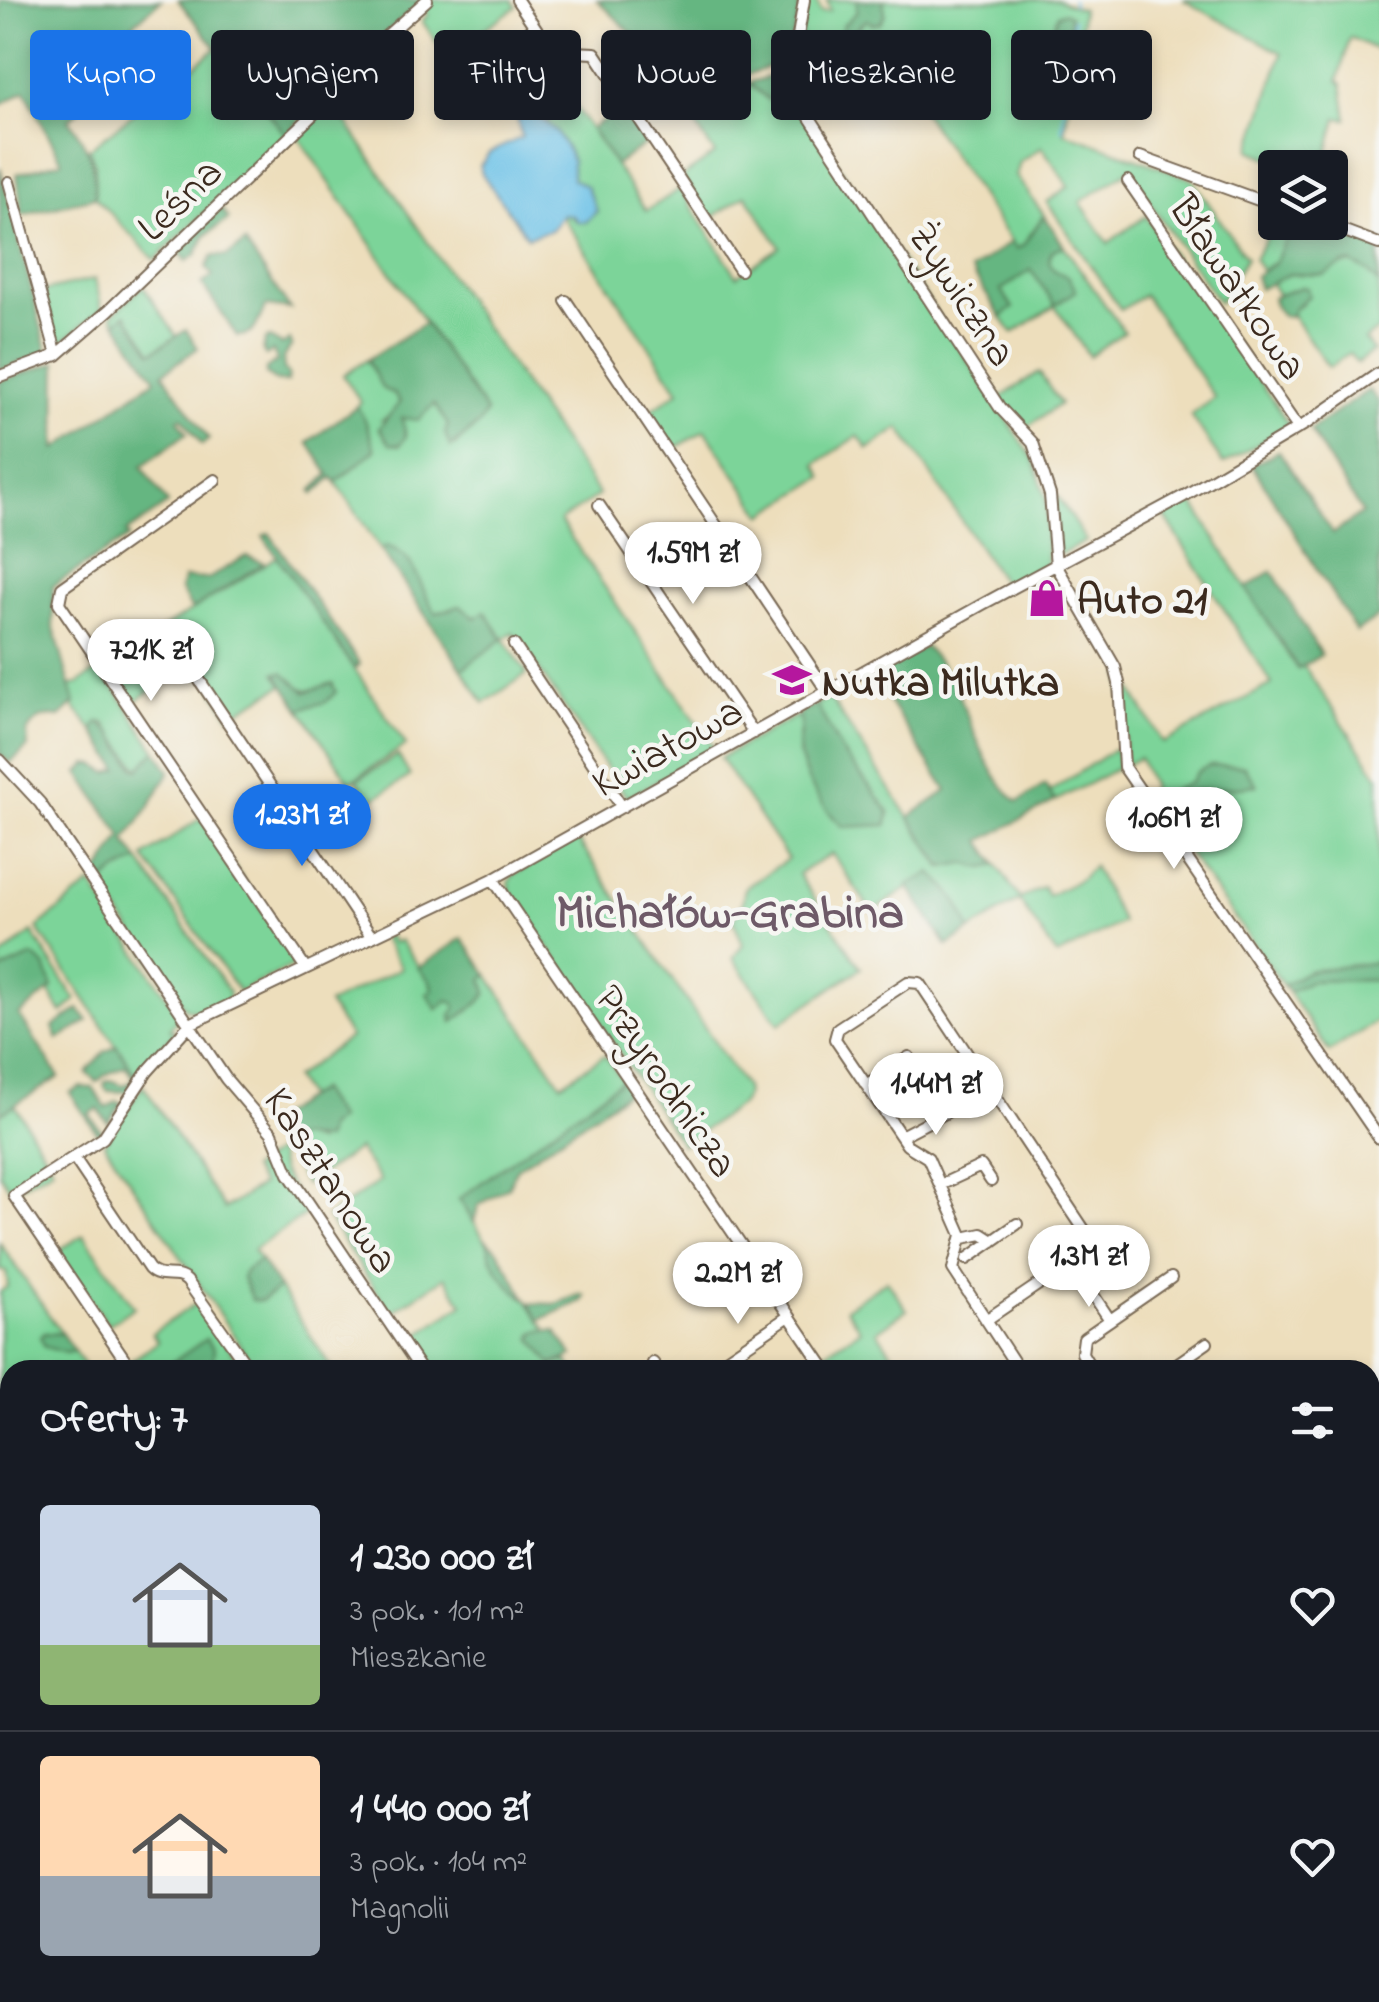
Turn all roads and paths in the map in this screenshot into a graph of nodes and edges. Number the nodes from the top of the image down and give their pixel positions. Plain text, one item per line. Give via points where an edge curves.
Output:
1 (426, 0) edge
2 (517, 0) edge
3 (804, 0) edge
4 (1140, 157) dead end
5 (1128, 181) dead end
6 (10, 182) dead end
7 (1258, 200) edge
8 (1348, 232) edge
9 (1379, 244) edge
10 (740, 270) dead end
11 (566, 300) dead end
12 (57, 355) junction
13 (1379, 373) edge
14 (0, 376) edge
15 (1298, 428) junction
16 (216, 480) dead end
17 (599, 505) dead end
18 (1056, 565) junction
19 (514, 645) dead end
20 (194, 672) dead end
21 (827, 691) junction
22 (754, 732) junction
23 (2, 765) edge
24 (622, 807) junction
25 (493, 879) junction
26 (371, 936) junction
27 (304, 967) junction
28 (190, 1024) junction
29 (909, 1057) dead end
30 (866, 1085) junction
31 (947, 1112) dead end
32 (902, 1136) junction
33 (1379, 1138) edge
34 (75, 1159) junction
35 (991, 1181) dead end
36 (940, 1185) junction
37 (1018, 1224) dead end
38 (963, 1238) junction
39 (994, 1241) junction
40 (967, 1259) dead end
41 (1071, 1262) junction
42 (1171, 1278) dead end
43 (788, 1316) junction
44 (986, 1320) junction
45 (1110, 1320) junction
46 (1207, 1343) dead end
47 (125, 1360) edge
48 (243, 1360) edge
49 (414, 1360) edge
50 (724, 1360) edge
51 (819, 1360) edge
52 (1012, 1360) edge
53 (1088, 1360) edge
54 (1182, 1360) edge

1 - 12 street, Leśna
2 - 10 street via 551,51 595,53
3 - 18 street, Żywiczna via 798,36 778,69 1000,408 1033,443 1050,495
4 - 7 street
5 - 15 street, Bławatkowa
6 - 12 street
8 - 9 street
11 - 21 street
12 - 14 street, Leśna
13 - 15 street, Kwiatowa
15 - 18 street, Kwiatowa
16 - 27 street via 62,588 59,604
17 - 22 street
18 - 21 street, Kwiatowa
18 - 33 street via 1115,667 1124,768
19 - 24 street
20 - 26 street
21 - 22 street, Kwiatowa
22 - 24 street, Kwiatowa
23 - 28 street via 40,802
24 - 25 street, Kwiatowa
25 - 26 street, Kwiatowa
25 - 43 street, Przyrodnicza
26 - 27 street, Kwiatowa
27 - 28 street, Kwiatowa
28 - 34 street, Kwiatowa via 146,1072 107,1134
28 - 49 street, Kasztanowa via 272,1133 289,1174
29 - 30 street
30 - 32 street
30 - 41 street via 836,1032 908,982 920,983 1095,1246
31 - 32 street
32 - 36 street via 925,1154
34 - 47 street, Kwiatowa via 14,1196
34 - 48 street via 150,1269 187,1280
35 - 36 street via 981,1166
36 - 38 street
37 - 39 street
38 - 39 street via 982,1234
38 - 44 street via 953,1269
39 - 40 street
41 - 44 street
41 - 45 street
42 - 45 street
43 - 50 street
43 - 51 street, Przyrodnicza
44 - 52 street
45 - 53 street via 1082,1346
46 - 54 street

